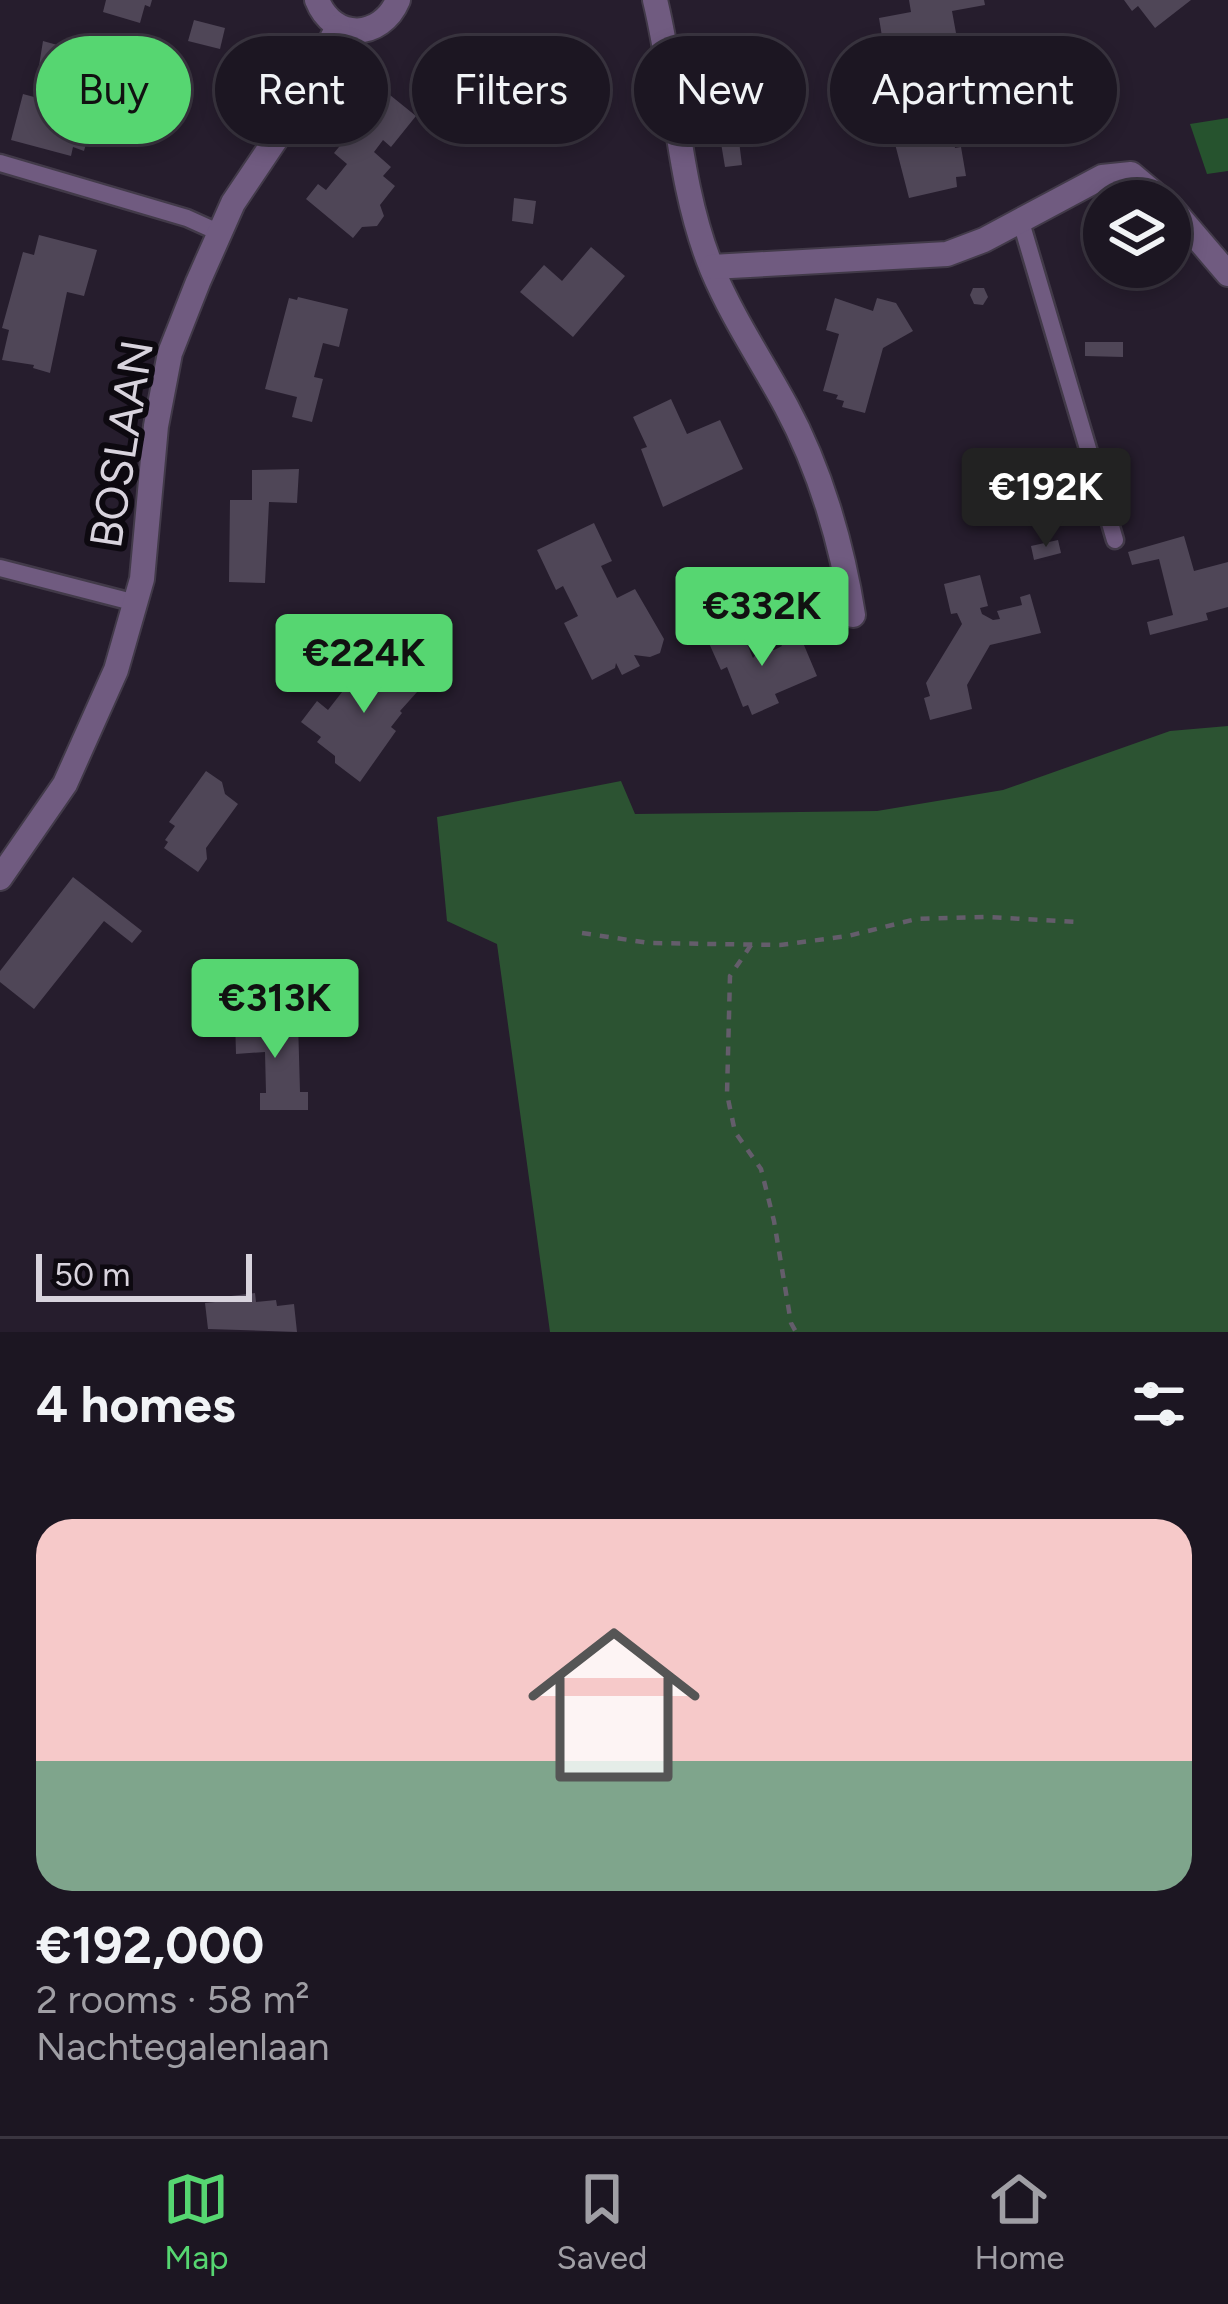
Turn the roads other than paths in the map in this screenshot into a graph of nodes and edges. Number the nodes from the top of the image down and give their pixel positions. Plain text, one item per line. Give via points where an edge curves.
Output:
1 (317, 0) edge
2 (398, 0) edge
3 (656, 0) edge
4 (338, 27) junction
5 (0, 163) edge
6 (1097, 180) edge
7 (1138, 180) edge
8 (1083, 188) edge
9 (1021, 222) junction
10 (218, 232) junction
11 (1191, 232) edge
12 (712, 267) junction
13 (1228, 274) edge
14 (1115, 540) dead end
15 (0, 568) edge
16 (136, 603) junction
17 (854, 615) dead end
18 (0, 878) edge

1 - 4 street
2 - 4 street via 374,28
3 - 12 street via 682,164
4 - 10 street, BOSLAAN
5 - 10 lane
6 - 7 street via 1131,174
8 - 9 street
9 - 12 street via 947,254
9 - 14 lane
10 - 16 street, BOSLAAN via 170,353
11 - 13 street
12 - 17 street via 811,463
15 - 16 lane
16 - 18 street, BOSLAAN via 65,784

